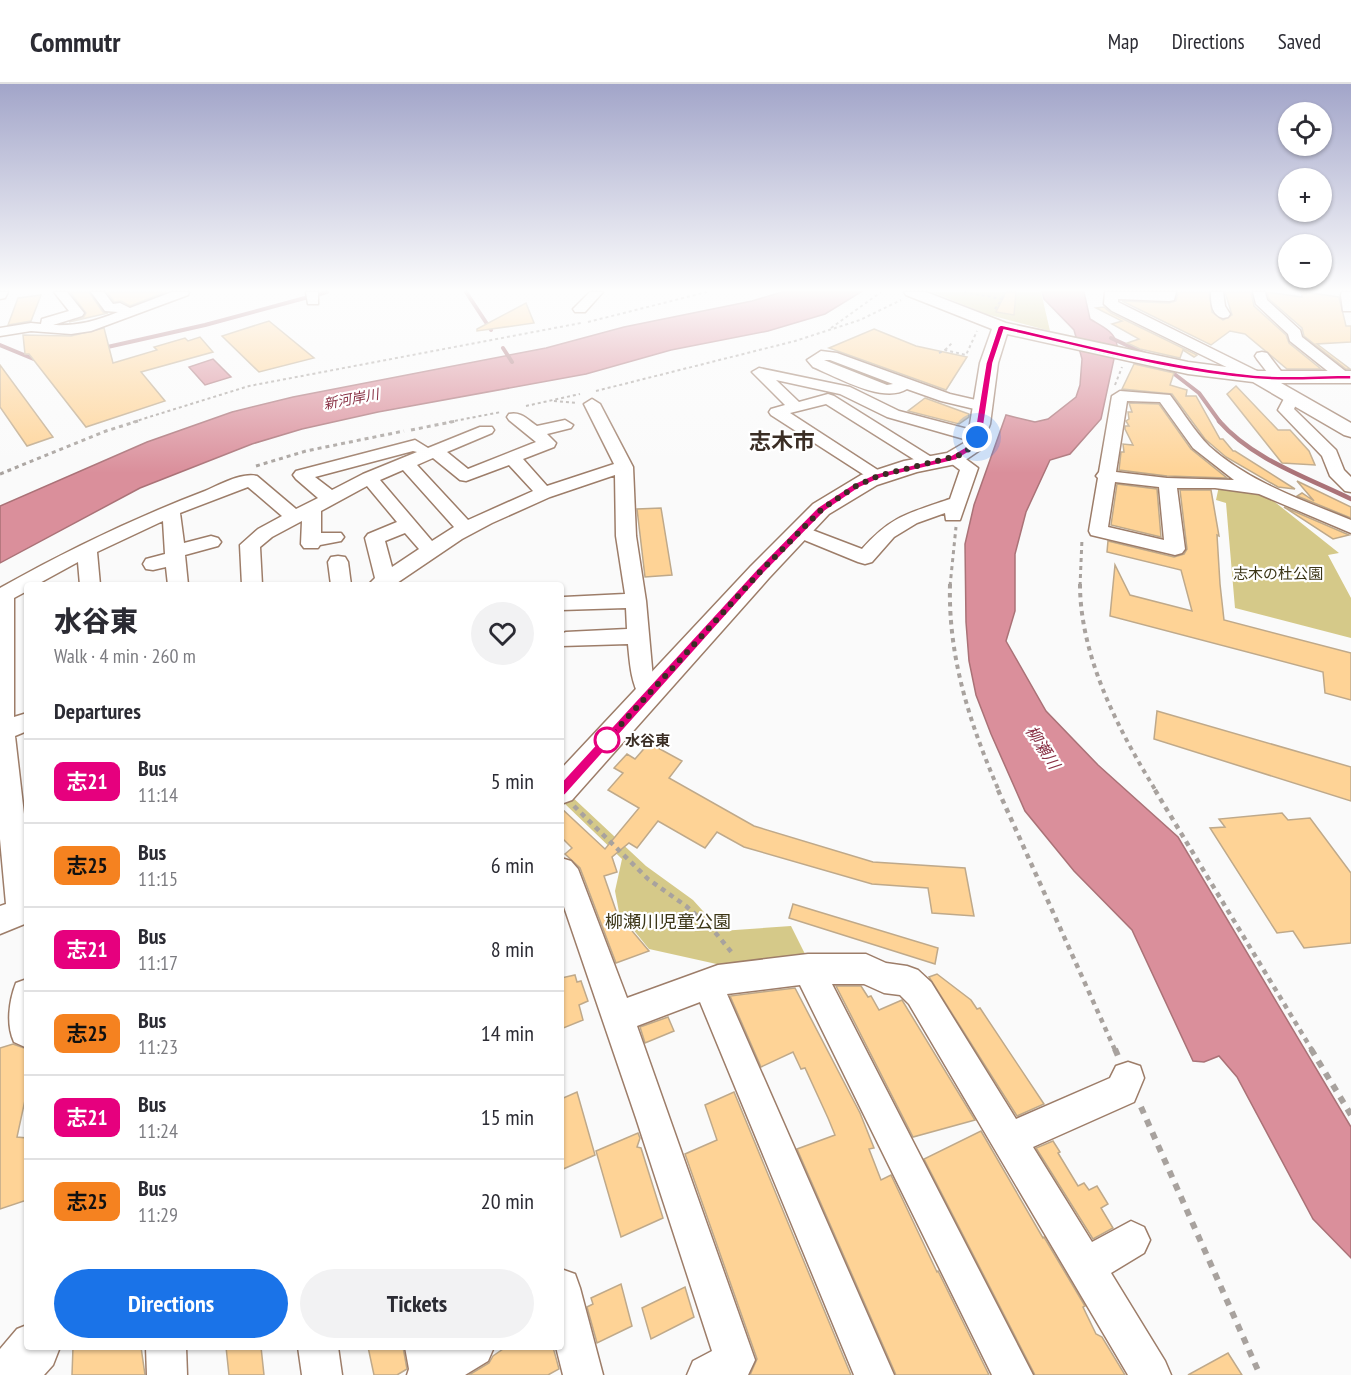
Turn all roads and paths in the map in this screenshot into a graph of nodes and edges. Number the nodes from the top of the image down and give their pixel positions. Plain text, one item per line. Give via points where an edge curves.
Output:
1 (425, 352) edge
2 (954, 352) edge
3 (969, 352) edge
4 (992, 352) edge
5 (1101, 352) edge
6 (1205, 352) edge
7 (1314, 352) edge
8 (1262, 356) dead end
9 (1126, 358) junction
10 (1348, 377) edge
11 (1258, 378) junction
12 (1279, 378) junction
13 (905, 383) junction
14 (1114, 388) dead end
15 (1291, 398) junction
16 (550, 401) dead end
17 (592, 404) joint
18 (983, 406) junction
19 (796, 407) junction
20 (515, 417) dead end
21 (565, 425) dead end
22 (486, 430) dead end
23 (1351, 431) edge
24 (534, 432) junction
25 (977, 437) junction
26 (431, 452) junction
27 (512, 458) junction
28 (943, 460) junction
29 (405, 462) junction
30 (624, 467) junction
31 (0, 474) edge
32 (878, 476) junction
33 (1105, 476) junction
34 (369, 478) junction
35 (1167, 483) junction
36 (1351, 487) edge
37 (1264, 489) junction
38 (544, 493) junction
39 (331, 499) junction
40 (312, 509) junction
41 (171, 512) junction
42 (954, 512) junction
43 (295, 518) junction
44 (407, 525) junction
45 (1084, 527) dead end
46 (1351, 527) edge
47 (466, 529) junction
48 (798, 531) junction
49 (334, 537) dead end
50 (211, 542) dead end
51 (87, 550) junction
52 (430, 550) junction
53 (175, 554) junction
54 (338, 562) dead end
55 (153, 564) dead end
56 (28, 582) edge
57 (90, 582) edge
58 (178, 582) edge
59 (252, 582) edge
60 (340, 582) edge
61 (382, 582) edge
62 (383, 582) edge
63 (24, 584) edge
64 (2, 596) edge
65 (636, 602) junction
66 (564, 604) dead end
67 (638, 636) junction
68 (566, 640) dead end
69 (649, 694) junction
70 (24, 723) edge
71 (1, 730) edge
72 (565, 796) edge
73 (564, 873) edge
74 (16, 913) edge
75 (807, 969) junction
76 (747, 975) junction
77 (707, 983) junction
78 (619, 1017) junction
79 (1128, 1078) junction
80 (1351, 1115) edge
81 (1009, 1140) junction
82 (1131, 1240) dead end
83 (1086, 1268) junction
84 (564, 1301) edge
85 (32, 1350) edge
86 (166, 1350) edge
87 (318, 1350) edge
88 (467, 1350) edge
89 (429, 1367) edge
90 (727, 1370) edge
91 (11, 1375) edge
92 (167, 1375) edge
93 (322, 1375) edge
94 (583, 1375) edge
95 (874, 1375) edge
96 (1013, 1375) edge
97 (1151, 1375) edge
98 (1260, 1375) edge

1 - 31 path via 249,386 106,431
2 - 3 path
4 - 18 main road
5 - 9 main road
6 - 11 street
7 - 10 street
8 - 12 street
9 - 11 main road
9 - 14 path
10 - 12 main road
11 - 12 main road
11 - 15 main road
13 - 13 street via 885,390 814,360 821,355 832,356
13 - 18 street
15 - 23 main road
15 - 36 street via 1286,411 1330,454 1336,472
16 - 17 path
17 - 30 street
18 - 25 main road
19 - 25 street via 759,372 845,390 893,414
19 - 28 street via 828,399
19 - 32 street via 777,412
20 - 24 street
21 - 24 street
22 - 26 street via 451,431
24 - 27 street via 548,443
25 - 28 main road via 968,451
26 - 27 street via 466,476
26 - 29 street
26 - 39 street via 415,445 302,475
27 - 38 street
28 - 32 main road
28 - 42 street via 969,468
29 - 34 street
29 - 47 street
30 - 38 street
30 - 65 street via 626,536
32 - 48 main road via 833,501
33 - 35 street
33 - 35 street via 1098,531 1175,549
33 - 37 street via 1120,396 1165,398 1203,449
34 - 39 street
34 - 44 street
35 - 37 street
37 - 46 street
38 - 47 street
39 - 40 street
40 - 43 street
40 - 49 street via 311,542
41 - 43 street via 201,508 251,480
41 - 51 street
41 - 53 street
42 - 48 street via 910,519 887,533 865,558
42 - 79 path via 952,628 955,661 968,711 991,774
43 - 59 street via 250,545
44 - 52 street
44 - 61 street via 375,538
45 - 80 path via 1080,550 1083,615 1102,687 1135,755
47 - 52 street
48 - 69 main road
50 - 53 street
51 - 56 street
51 - 57 street
52 - 62 street
53 - 55 street
53 - 58 street
54 - 60 street
63 - 64 street
64 - 71 street
65 - 66 street
65 - 67 street
67 - 68 street
67 - 69 street via 642,679
69 - 72 main road
70 - 71 street
71 - 74 street
72 - 76 path via 648,879 714,931
73 - 78 street
75 - 76 street
75 - 81 street via 866,969 884,978 907,981 920,993
75 - 96 street
76 - 77 street
77 - 78 street
77 - 95 street
78 - 90 street via 682,1198
79 - 81 street via 1122,1090
79 - 98 path
81 - 83 street
82 - 83 street
83 - 97 street
84 - 94 street
85 - 91 main road
86 - 92 street
87 - 93 street
88 - 89 street

